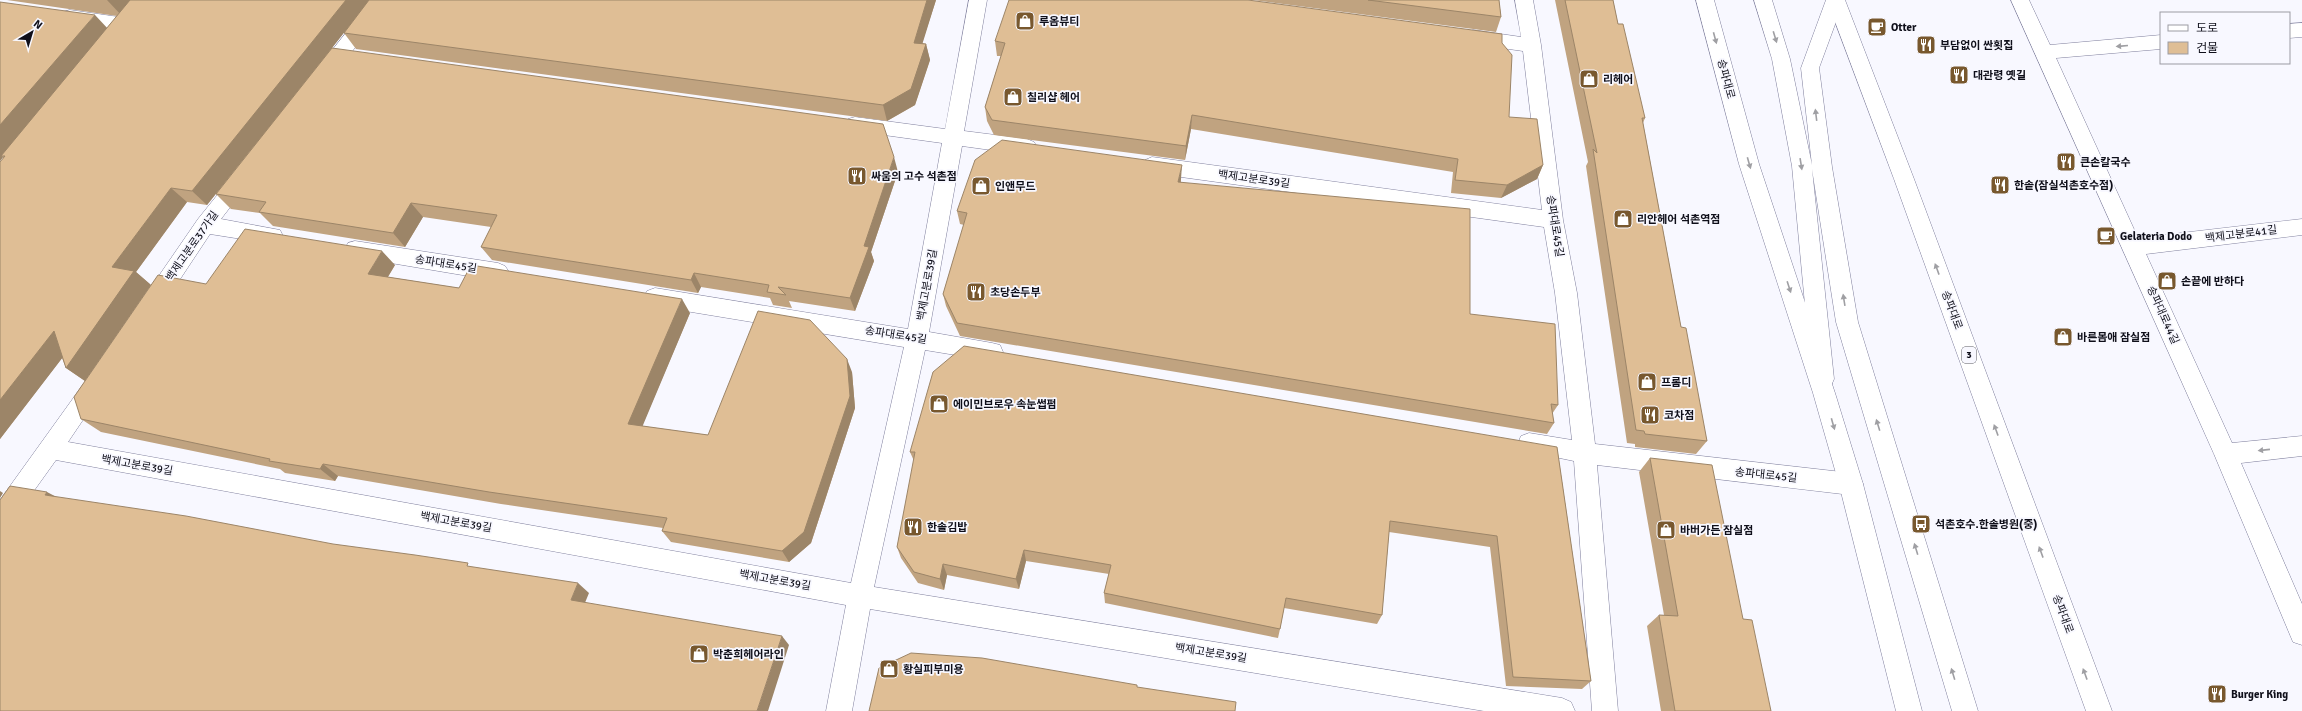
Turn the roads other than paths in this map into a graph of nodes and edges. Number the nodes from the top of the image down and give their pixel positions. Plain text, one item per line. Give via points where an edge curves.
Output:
1 (382, 0) edge
2 (978, 0) edge
3 (1524, 0) edge
4 (1705, 0) edge
5 (1764, 0) edge
6 (1835, 0) edge
7 (2020, 0) edge
8 (140, 10) edge
9 (55, 15) edge
10 (126, 25) junction
11 (2302, 30) edge
12 (2290, 31) edge
13 (1453, 35) edge
14 (2160, 42) edge
15 (111, 43) edge
16 (1532, 45) junction
17 (2043, 52) junction
18 (339, 55) junction
19 (363, 58) edge
20 (315, 85) edge
21 (836, 121) edge
22 (954, 137) junction
23 (1049, 150) edge
24 (1135, 162) edge
25 (253, 164) edge
26 (1553, 220) junction
27 (205, 225) junction
28 (2302, 227) edge
29 (291, 239) edge
30 (338, 246) edge
31 (2132, 247) junction
32 (518, 275) edge
33 (636, 294) edge
34 (142, 318) edge
35 (917, 339) junction
36 (1011, 355) edge
37 (106, 370) edge
38 (1824, 393) junction
39 (1507, 440) edge
40 (2302, 446) edge
41 (52, 449) junction
42 (1585, 453) junction
43 (2226, 454) junction
44 (1851, 484) junction
45 (0, 519) edge
46 (860, 596) junction
47 (2302, 633) edge
48 (839, 711) edge
49 (1562, 711) edge
50 (1605, 711) edge
51 (1909, 711) edge
52 (1965, 711) edge
53 (2099, 711) edge

1 - 18 street
2 - 22 street, 백제고분로39길
3 - 16 street, 송파대로45길
4 -> 38 street, 송파대로 via 1749,164
5 -> 38 street via 1781,59 1802,166
52 -> 6 street via 1847,322 1822,167 1810,68
53 -> 6 street, 송파대로 / 3 via 1904,179
7 - 17 street, 송파대로44길
8 - 10 street
9 - 10 street
10 - 15 street
11 - 12 street
13 - 16 street
14 -> 17 street
16 - 26 street, 송파대로45길
17 - 31 street, 송파대로44길
18 - 19 street
18 - 20 street
21 - 22 street
22 - 23 street
22 - 35 street, 백제고분로39길
24 - 26 street, 백제고분로39길
25 - 27 street, 백제고분로37가길
26 - 42 street, 송파대로45길 via 1566,293
27 - 29 street
27 - 34 street, 백제고분로37가길
28 - 31 street, 백제고분로41길
30 - 32 street, 송파대로45길
31 - 43 street, 송파대로44길
33 - 35 street, 송파대로45길
35 - 36 street, 송파대로45길
35 - 46 street, 백제고분로39길
37 - 41 street
38 -> 44 street, 송파대로
39 - 42 street, 송파대로45길
40 -> 43 street
41 - 45 street
41 - 46 street, 백제고분로39길
42 - 44 street, 송파대로45길
42 - 50 street, 송파대로45길
43 - 47 street, 송파대로44길
44 - 51 street, 송파대로
46 - 48 street, 백제고분로39길
46 - 49 street, 백제고분로39길

